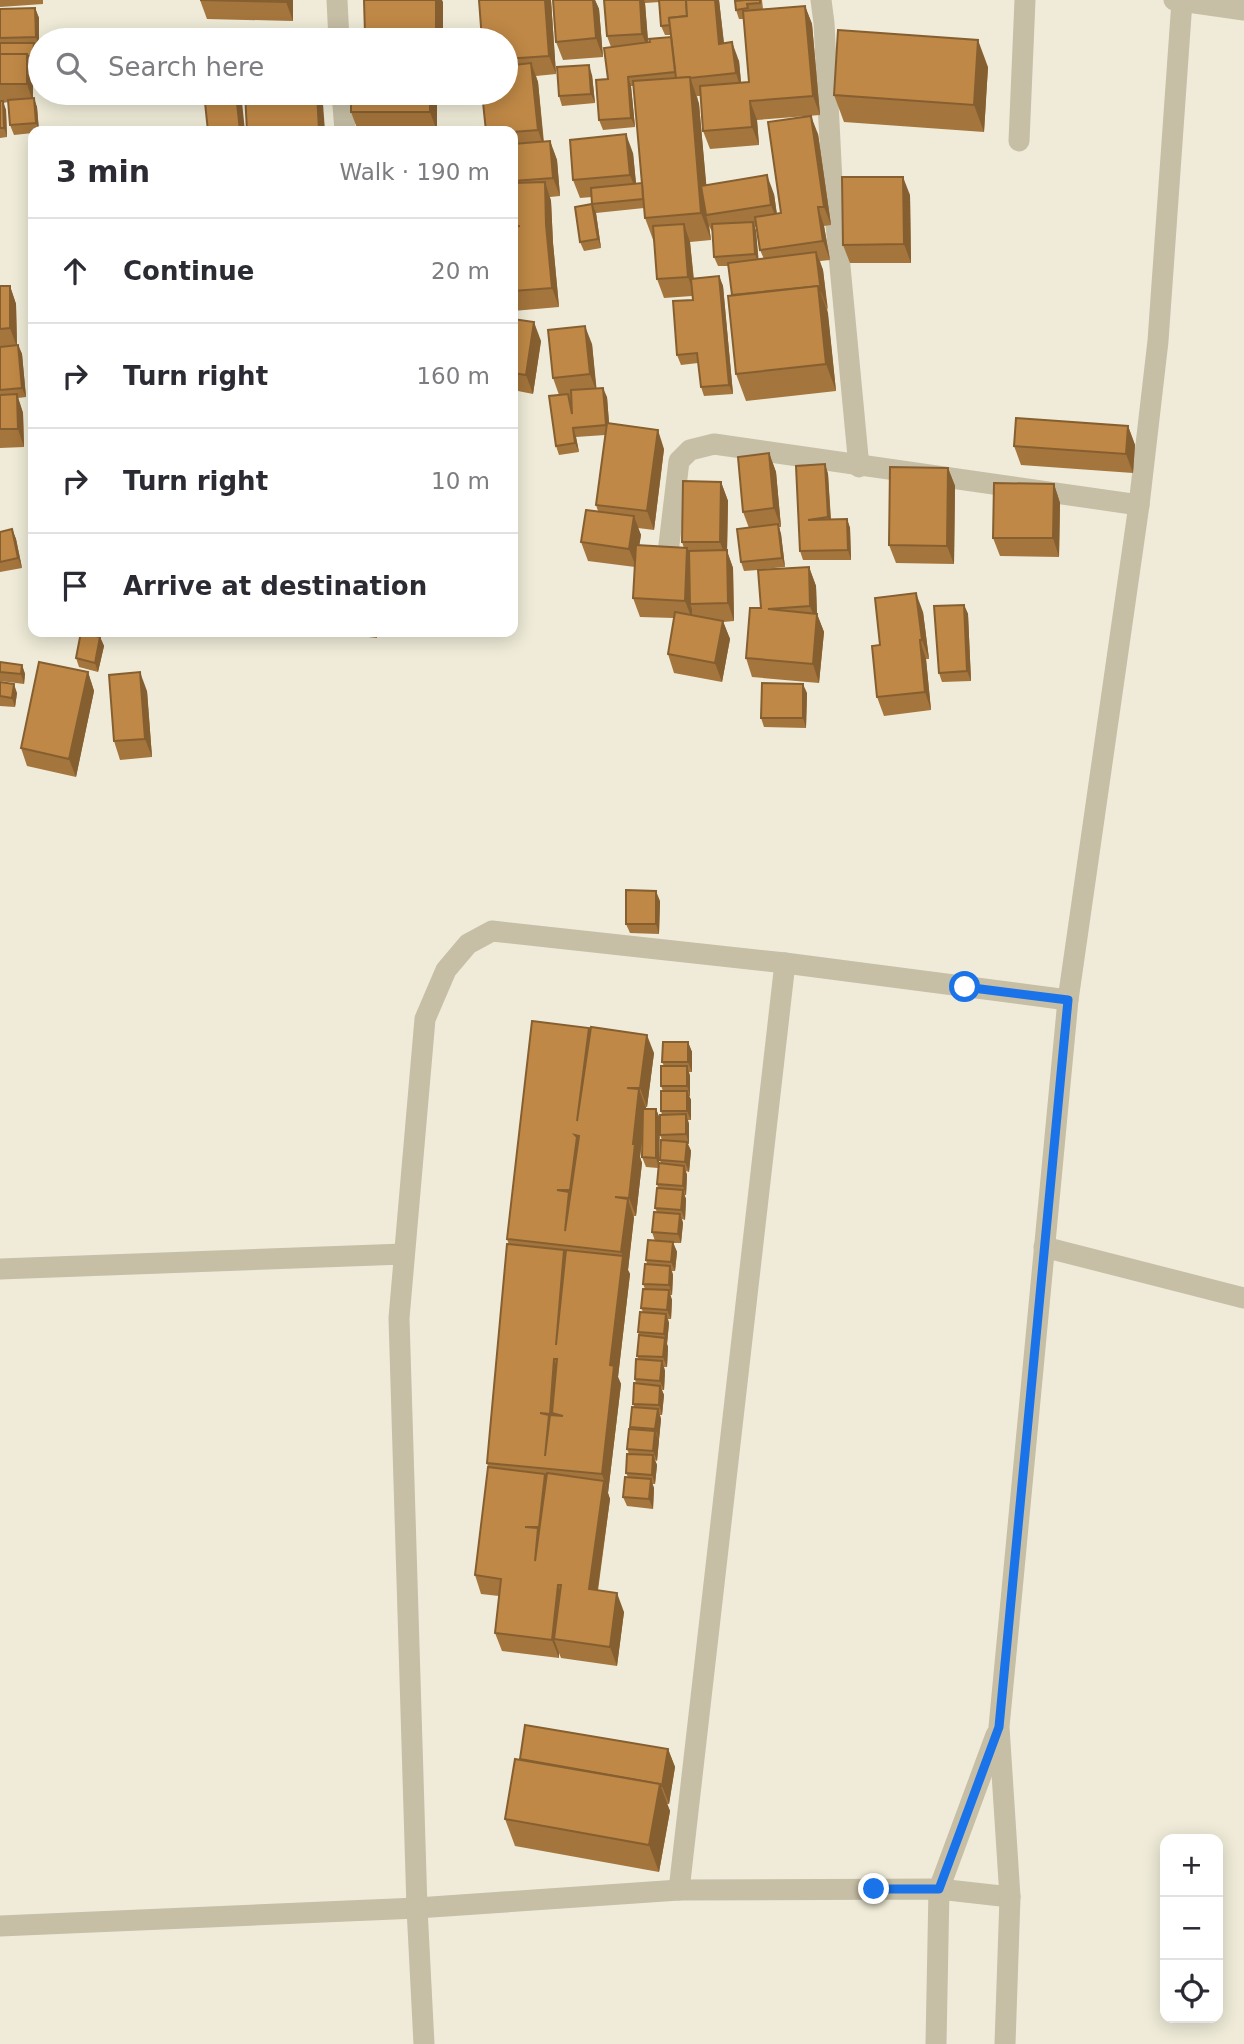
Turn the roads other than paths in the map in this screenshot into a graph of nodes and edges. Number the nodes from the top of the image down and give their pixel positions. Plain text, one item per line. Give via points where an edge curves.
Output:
1 (337, 0) edge
2 (821, 0) edge
3 (1025, 0) edge
4 (1178, 1) edge
5 (1244, 10) edge
6 (338, 28) edge
7 (343, 105) edge
8 (345, 126) edge
9 (1019, 141) dead end
10 (859, 467) junction
11 (1139, 505) junction
12 (668, 553) edge
13 (785, 963) junction
14 (1068, 1000) junction
15 (1044, 1247) junction
16 (404, 1254) junction
17 (0, 1269) edge
18 (1244, 1298) edge
19 (999, 1727) junction
20 (939, 1889) junction
21 (679, 1890) junction
22 (1010, 1897) junction
23 (417, 1908) junction
24 (0, 1926) edge
25 (424, 2044) edge
26 (936, 2044) edge
27 (1005, 2044) edge

1 - 6 street
2 - 10 street via 832,182
3 - 9 street
4 - 5 street
4 - 11 street via 1158,341
7 - 8 street
10 - 11 street
10 - 12 street via 714,444 690,450 679,461
11 - 14 street
13 - 14 street
13 - 16 street via 492,931 468,944 446,970 425,1020
13 - 21 street
14 - 15 street
15 - 18 street
15 - 19 street
16 - 17 street
16 - 23 street via 399,1318
19 - 20 street
19 - 22 street
20 - 21 street
20 - 22 street
20 - 26 street
21 - 23 street
22 - 27 street
23 - 24 street
23 - 25 street

